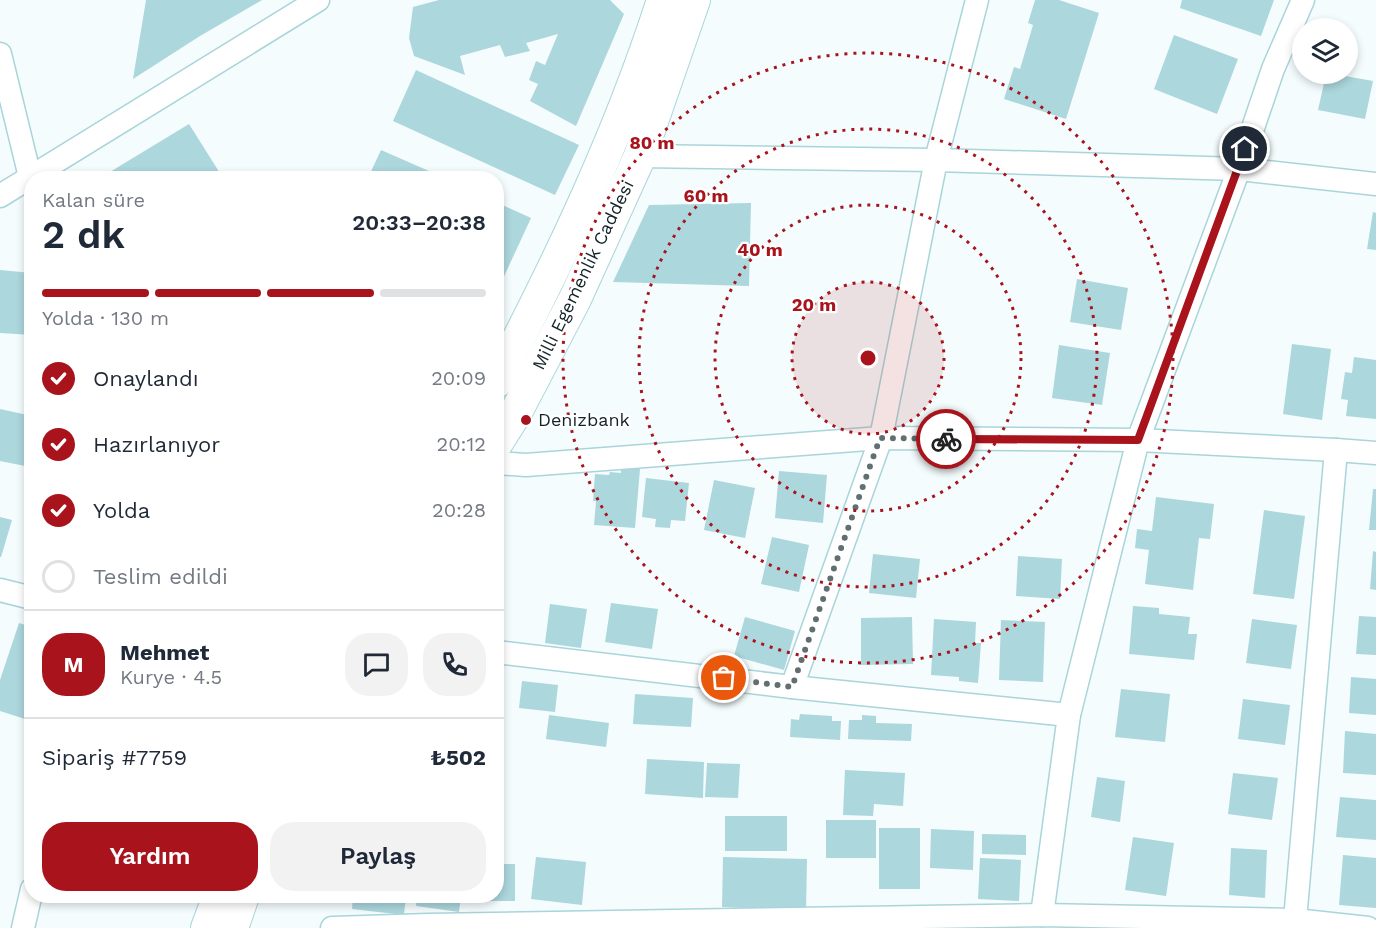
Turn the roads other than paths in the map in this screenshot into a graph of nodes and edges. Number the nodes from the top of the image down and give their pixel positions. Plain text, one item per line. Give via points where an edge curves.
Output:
1 (318, 0) edge
2 (663, 0) edge
3 (694, 0) edge
4 (977, 0) edge
5 (1303, 0) edge
6 (0, 54) edge
7 (640, 156) junction
8 (936, 160) junction
9 (1239, 170) junction
10 (29, 171) edge
11 (40, 171) edge
12 (24, 181) edge
13 (1376, 184) edge
14 (0, 196) edge
15 (504, 367) edge
16 (504, 431) edge
17 (880, 438) junction
18 (1138, 440) junction
19 (1336, 450) junction
20 (1376, 453) edge
21 (504, 464) edge
22 (0, 590) edge
23 (24, 596) edge
24 (504, 653) edge
25 (792, 687) junction
26 (1069, 715) junction
27 (29, 903) edge
28 (216, 903) edge
29 (241, 903) edge
30 (1042, 915) junction
31 (1294, 920) junction
32 (23, 928) edge
33 (207, 928) edge
34 (232, 928) edge
35 (332, 928) edge
36 (1368, 928) edge

1 - 11 street
2 - 15 street, Milli Egemenlik Caddesi via 602,166
3 - 7 street, Milli Egemenlik Caddesi
4 - 8 street
5 - 9 street via 1273,69
6 - 10 street
7 - 8 street
7 - 16 street, Milli Egemenlik Caddesi via 575,299
8 - 9 street
8 - 17 street
9 - 13 street
9 - 18 street
12 - 14 street
17 - 18 street
17 - 21 street
17 - 25 street
18 - 19 street
18 - 26 street
19 - 20 street
19 - 31 street
22 - 23 street
24 - 25 street
25 - 26 street
26 - 30 street
27 - 32 street
28 - 33 street
29 - 34 street
30 - 31 street
30 - 35 street
31 - 36 street

